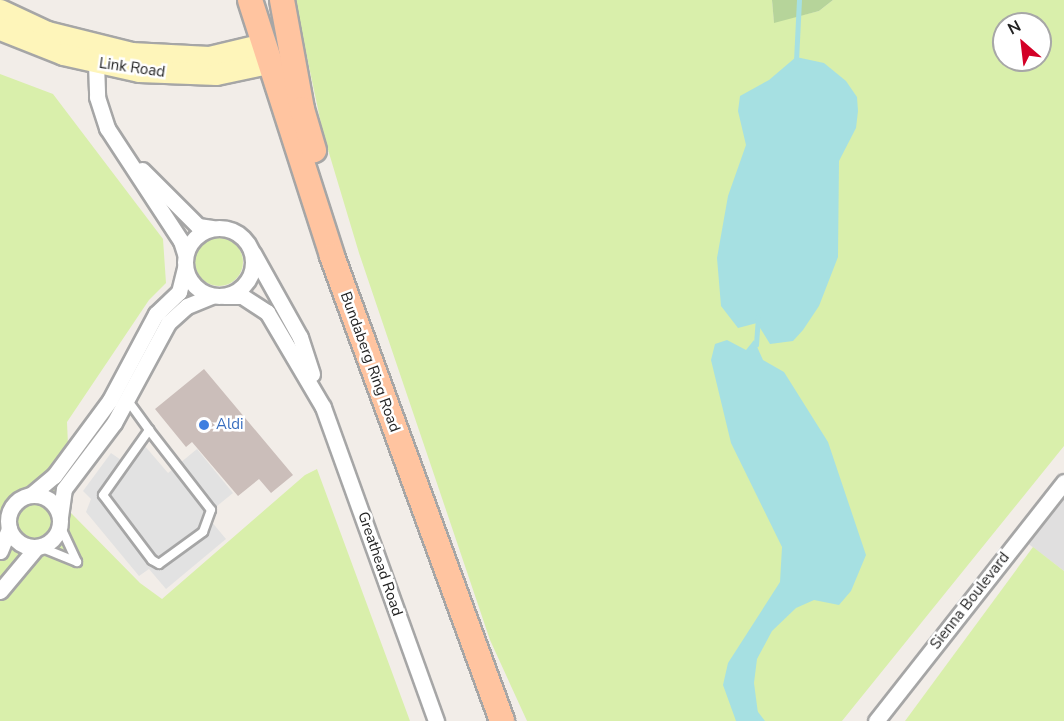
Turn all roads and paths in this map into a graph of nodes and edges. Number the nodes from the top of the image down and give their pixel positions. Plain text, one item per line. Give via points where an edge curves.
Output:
1 (250, 0) edge
2 (282, 0) edge
3 (0, 10) edge
4 (2, 31) edge
5 (266, 53) junction
6 (98, 55) junction
7 (118, 147) junction
8 (212, 228) junction
9 (246, 240) junction
10 (332, 256) junction
11 (185, 260) junction
12 (218, 296) junction
13 (118, 387) junction
14 (128, 400) junction
15 (323, 407) junction
16 (149, 429) junction
17 (1064, 482) edge
18 (31, 495) junction
19 (60, 521) junction
20 (9, 529) junction
21 (38, 547) junction
22 (0, 551) edge
23 (0, 591) edge
24 (436, 721) edge
25 (502, 721) edge
26 (876, 721) edge

1 - 5 main road, Bundaberg Ring Road
2 - 10 main road via 302,109 327,195
3 - 6 main road, Link Road
4 - 6 main road, Link Road
5 - 6 main road, Link Road via 240,71 192,75
5 - 10 main road, Bundaberg Ring Road
6 - 7 street, Greathead Road via 101,115
7 - 8 street, Greathead Road via 198,226
7 - 11 street, Greathead Road via 182,241
8 - 9 street, Greathead Road via 231,229
8 - 11 street via 195,237
9 - 12 street via 253,262 251,274 245,284
9 - 15 street, Greathead Road via 300,337
10 - 25 main road, Bundaberg Ring Road
11 - 12 street, Greathead Road via 194,286
11 - 13 street via 179,291 156,314
12 - 14 street via 187,306 168,323
12 - 15 street, Greathead Road via 242,296 267,312
13 - 14 lane
13 - 18 street via 54,476
14 - 16 lane
14 - 19 street via 64,489
15 - 24 street, Greathead Road
16 - 16 lane via 211,510 203,532 159,564 103,495
17 - 26 street, Sienna Boulevard
18 - 19 street via 47,498
18 - 20 street via 10,510
19 - 21 street via 52,540
19 - 21 lane via 79,563
20 - 21 street via 16,541
20 - 22 street
21 - 23 street

